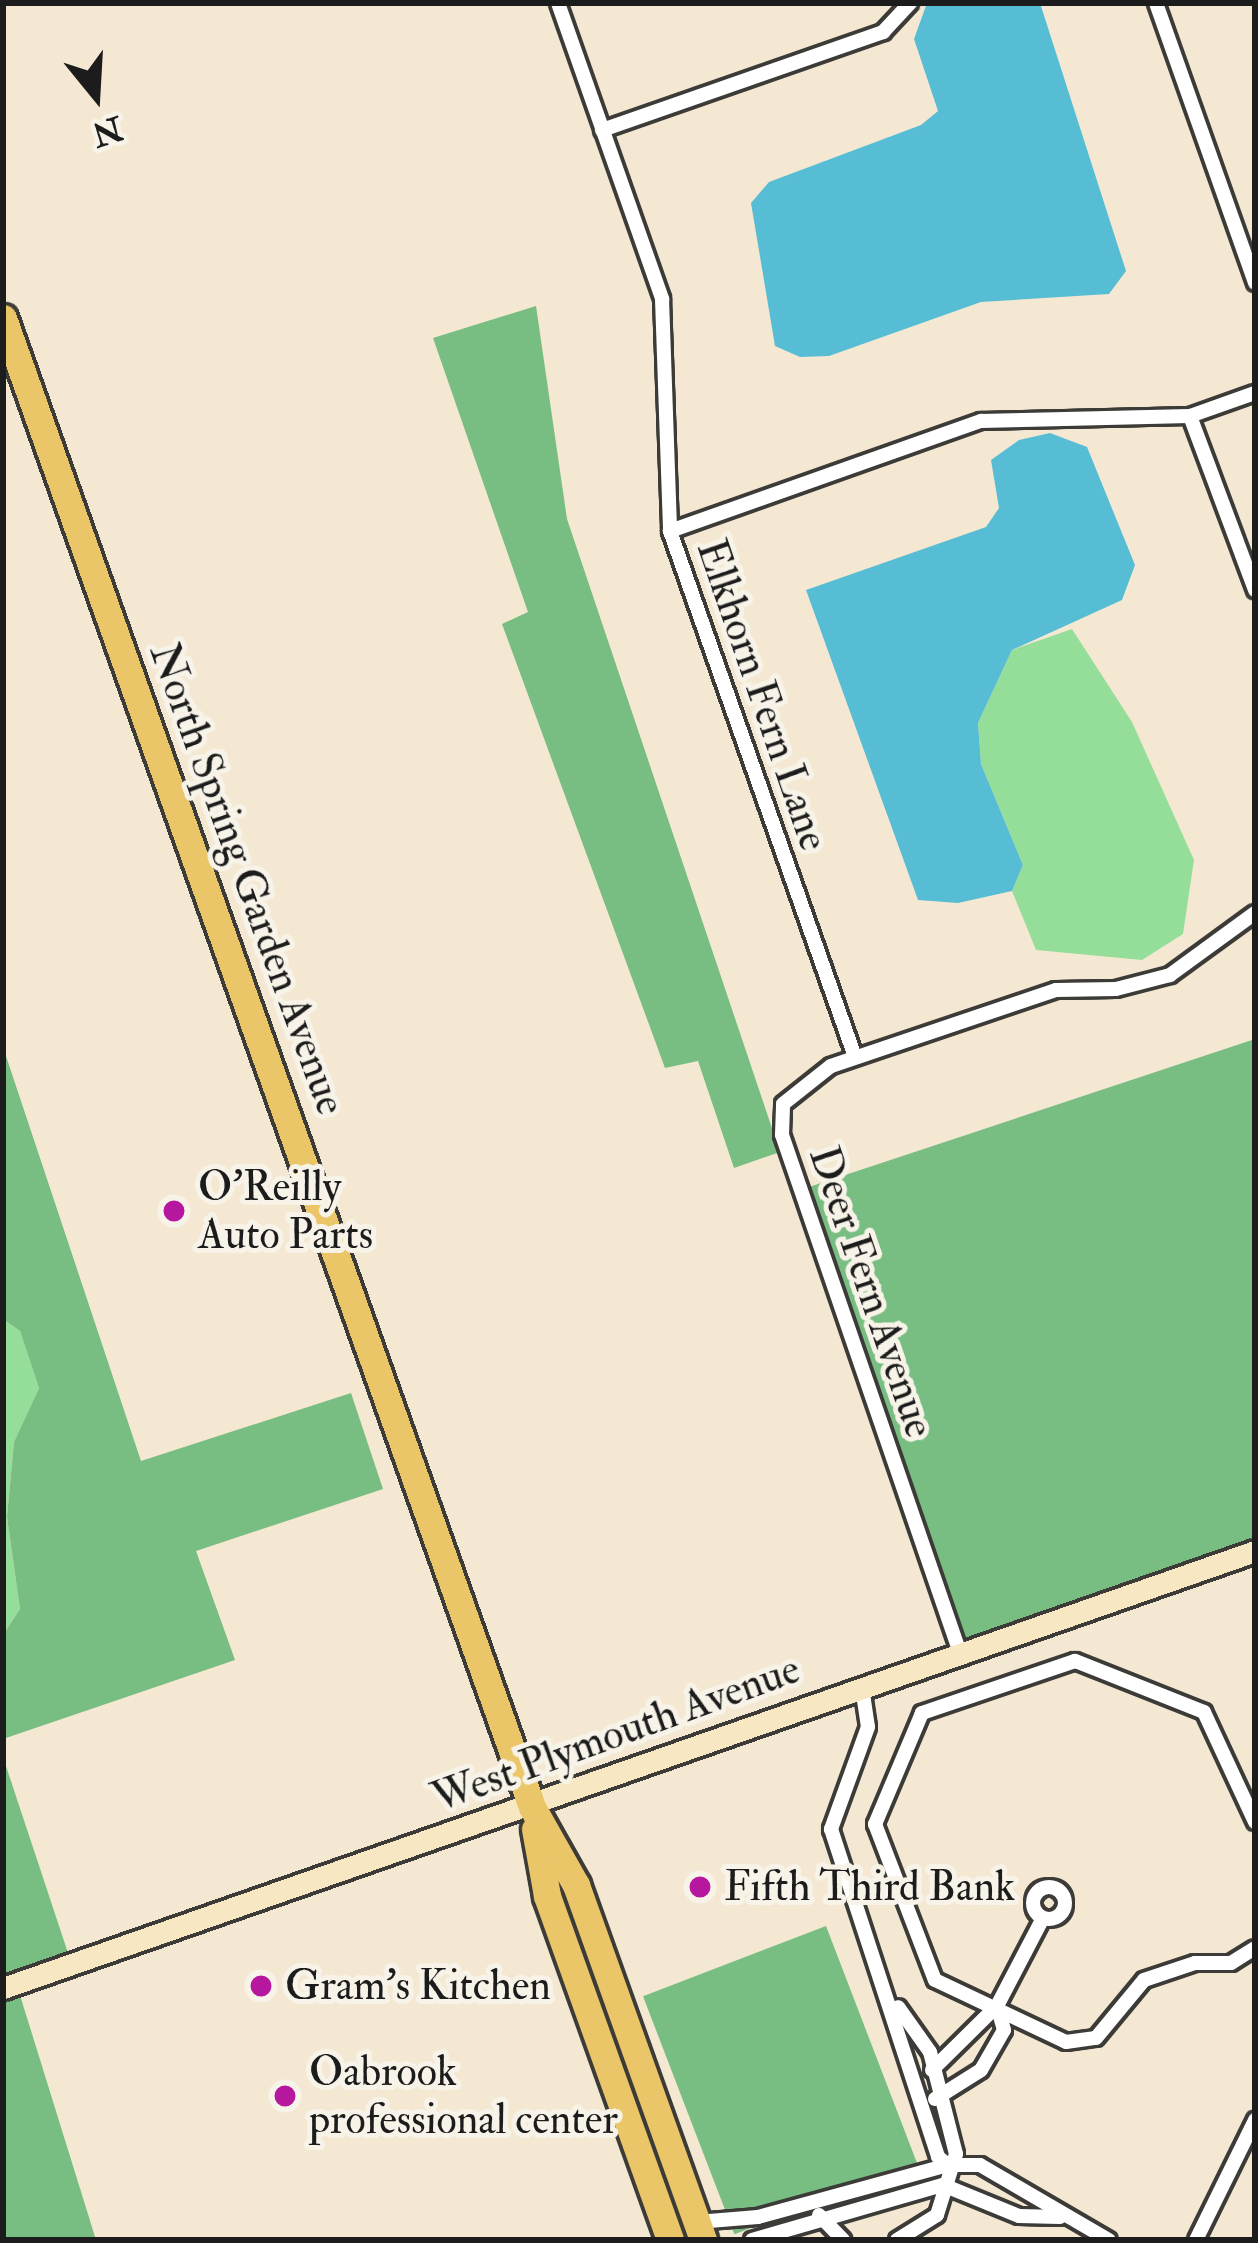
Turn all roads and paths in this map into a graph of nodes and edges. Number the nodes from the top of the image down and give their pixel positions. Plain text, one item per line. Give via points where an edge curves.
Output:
1 (558, 3) edge
2 (910, 3) edge
3 (1156, 3) edge
4 (602, 130) junction
5 (1255, 283) edge
6 (3, 318) edge
7 (1255, 393) edge
8 (1190, 416) junction
9 (670, 531) junction
10 (1255, 590) edge
11 (1255, 914) edge
12 (855, 1057) junction
13 (1255, 1551) edge
14 (960, 1653) junction
15 (862, 1687) junction
16 (532, 1807) junction
17 (1255, 1822) edge
18 (1043, 1918) dead end
19 (1255, 1948) edge
20 (3, 1988) edge
21 (894, 2004) junction
22 (997, 2006) junction
23 (954, 2051) junction
24 (935, 2069) junction
25 (974, 2076) junction
26 (916, 2077) junction
27 (943, 2096) junction
28 (925, 2103) junction
29 (1255, 2120) edge
30 (948, 2165) junction
31 (995, 2171) junction
32 (944, 2186) junction
33 (983, 2202) junction
34 (657, 2205) junction
35 (814, 2205) junction
36 (1060, 2217) junction
37 (821, 2222) junction
38 (702, 2236) edge
39 (670, 2240) edge
40 (752, 2240) edge
41 (843, 2240) edge
42 (898, 2240) edge
43 (1108, 2240) edge
44 (1196, 2240) edge

1 - 4 street, Elkhorn Fern Lane
2 - 4 street via 883,32
3 - 5 street
4 - 9 street, Elkhorn Fern Lane via 662,299
6 - 16 highway, North Spring Garden Avenue
7 - 8 street
8 - 9 street via 982,421
8 - 10 street
9 - 12 street, Elkhorn Fern Lane
11 - 12 street, Deer Fern Avenue via 1195,960 1144,985 1056,990
12 - 14 street, Deer Fern Avenue via 795,1087 782,1104 782,1135
13 - 14 street, West Plymouth Avenue
14 - 15 street, West Plymouth Avenue
15 - 16 street, West Plymouth Avenue
15 - 21 street via 868,1726 831,1829
16 - 20 street, West Plymouth Avenue
16 - 34 highway, North Spring Garden Avenue via 547,1896
16 - 38 highway, North Spring Garden Avenue via 576,1885
17 - 22 street via 1204,1712 1075,1661 922,1713 875,1824 929,1972 943,1987
18 - 22 street
19 - 22 street via 1231,1963 1195,1963 1144,1980 1102,2032 1079,2045
21 - 24 street via 917,2026
21 - 26 street
22 - 23 street via 977,2018
22 - 25 street via 1004,2030
23 - 24 street
23 - 25 street
24 - 26 street
24 - 27 street
25 - 27 street
26 - 28 street
27 - 28 street
27 - 30 street via 956,2154
28 - 30 street
29 - 44 street
30 - 31 street
30 - 32 street
30 - 35 street
31 - 33 street
31 - 36 street via 1027,2185
32 - 33 street
32 - 37 street
32 - 42 street via 928,2227
33 - 36 street via 1019,2216
34 - 38 highway via 683,2233
34 - 39 highway, North Spring Garden Avenue
35 - 37 street
35 - 38 street
36 - 43 street
37 - 40 street
37 - 41 street

